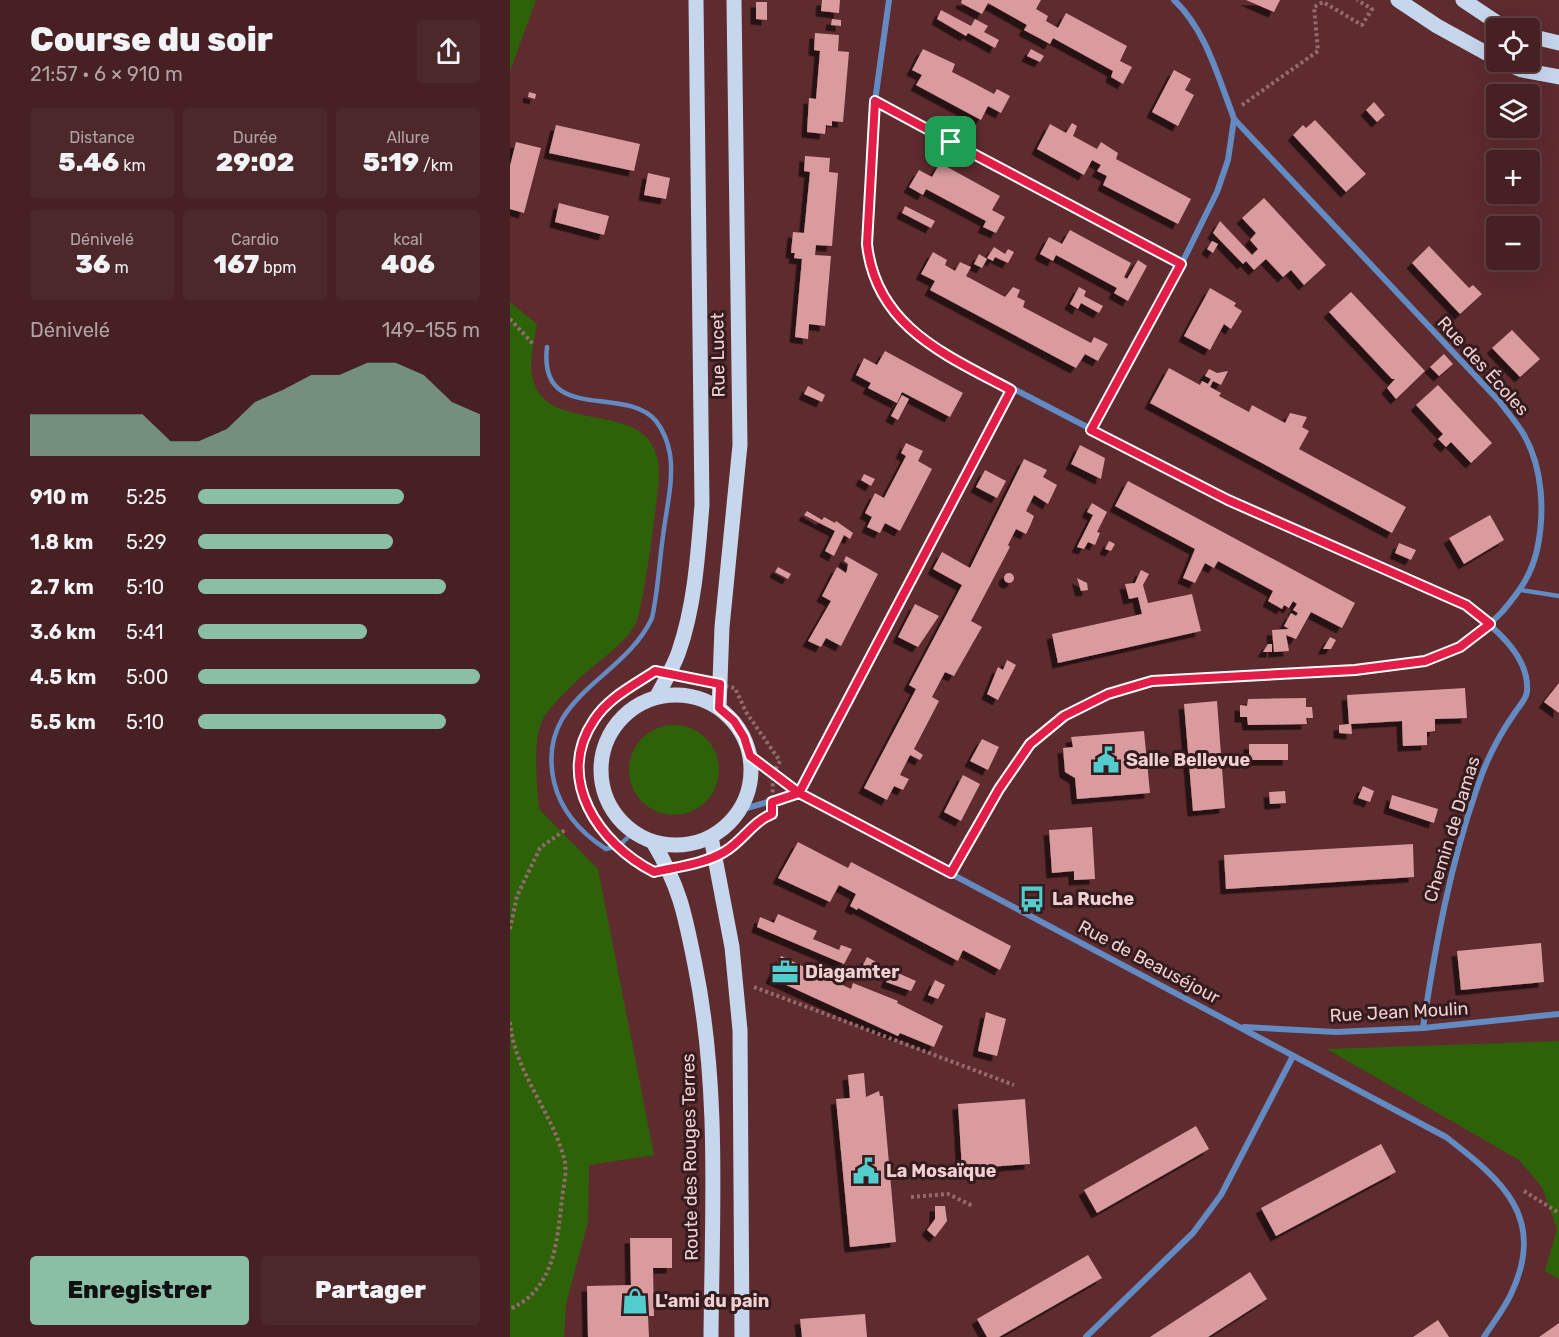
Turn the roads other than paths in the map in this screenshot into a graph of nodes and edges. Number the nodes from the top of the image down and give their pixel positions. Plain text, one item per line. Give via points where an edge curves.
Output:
1 (696, 0) edge
2 (734, 0) edge
3 (889, 0) edge
4 (1174, 0) edge
5 (1398, 0) edge
6 (1463, 0) edge
7 (1490, 18) edge
8 (1540, 38) edge
9 (1559, 43) edge
10 (1486, 53) edge
11 (1533, 72) edge
12 (1559, 77) edge
13 (875, 101) junction
14 (1233, 116) junction
15 (1181, 264) junction
16 (547, 346) dead end
17 (1011, 390) junction
18 (1091, 430) junction
19 (1521, 591) junction
20 (1559, 596) edge
21 (1490, 624) junction
22 (657, 696) junction
23 (719, 708) junction
24 (750, 756) junction
25 (799, 793) junction
26 (740, 810) junction
27 (633, 832) junction
28 (711, 837) junction
29 (652, 842) junction
30 (951, 873) junction
31 (1559, 1014) edge
32 (1240, 1027) junction
33 (1423, 1028) junction
34 (1293, 1056) junction
35 (711, 1337) edge
36 (742, 1337) edge
37 (1086, 1337) edge
38 (1484, 1337) edge

1 - 22 main road, Rue Lucet via 702,505 685,632
2 - 23 main road, Rue Lucet via 740,445 722,627
3 - 13 street, Chemin de Damas
4 - 14 street via 1208,49
5 - 10 main road
6 - 7 main road
8 - 9 main road
11 - 12 main road
13 - 15 street
13 - 17 street, Chemin de Damas via 867,244 868,261 882,295 920,338
14 - 15 street via 1228,160 1217,192
14 - 19 street, Rue des Écoles via 1500,402 1524,435 1538,476 1541,510 1534,565
15 - 18 street
16 - 27 lane via 547,370 564,392 646,411 665,436 670,454 652,618 633,648 575,700 558,728 550,755 555,788 575,823 606,849
17 - 18 street, Chemin de Damas
17 - 25 street
18 - 21 street, Chemin de Damas via 1228,500 1466,605
19 - 20 lane
19 - 21 street, Rue des Écoles
21 - 30 street, Rue des Écoles via 1460,647 1425,661 1355,670 1152,681 1108,694 1064,716 1030,744
21 - 33 street, Chemin de Damas via 1517,655 1526,673 1527,694 1498,736 1477,788 1438,929
22 - 23 main road via 700,698
22 - 27 main road via 634,706 616,722 602,752 603,793 615,815
23 - 24 main road via 739,729
24 - 25 street, Rue de Beauséjour
24 - 26 main road via 748,793
25 - 26 street
25 - 30 street, Rue de Beauséjour
26 - 28 main road
27 - 29 main road
28 - 29 main road via 692,844
28 - 36 main road via 732,947 740,1030
29 - 35 main road, Route des Rouges Terres via 669,868 681,898 708,1040 712,1092
30 - 32 street, Rue de Beauséjour
31 - 33 street, Rue Jean Moulin
32 - 33 street, Rue Jean Moulin via 1336,1032
32 - 34 street, Rue de Beauséjour
34 - 37 street via 1221,1195 1193,1233
34 - 38 street, Rue de Beauséjour via 1446,1137 1501,1185 1516,1204 1524,1226 1524,1258 1511,1294

